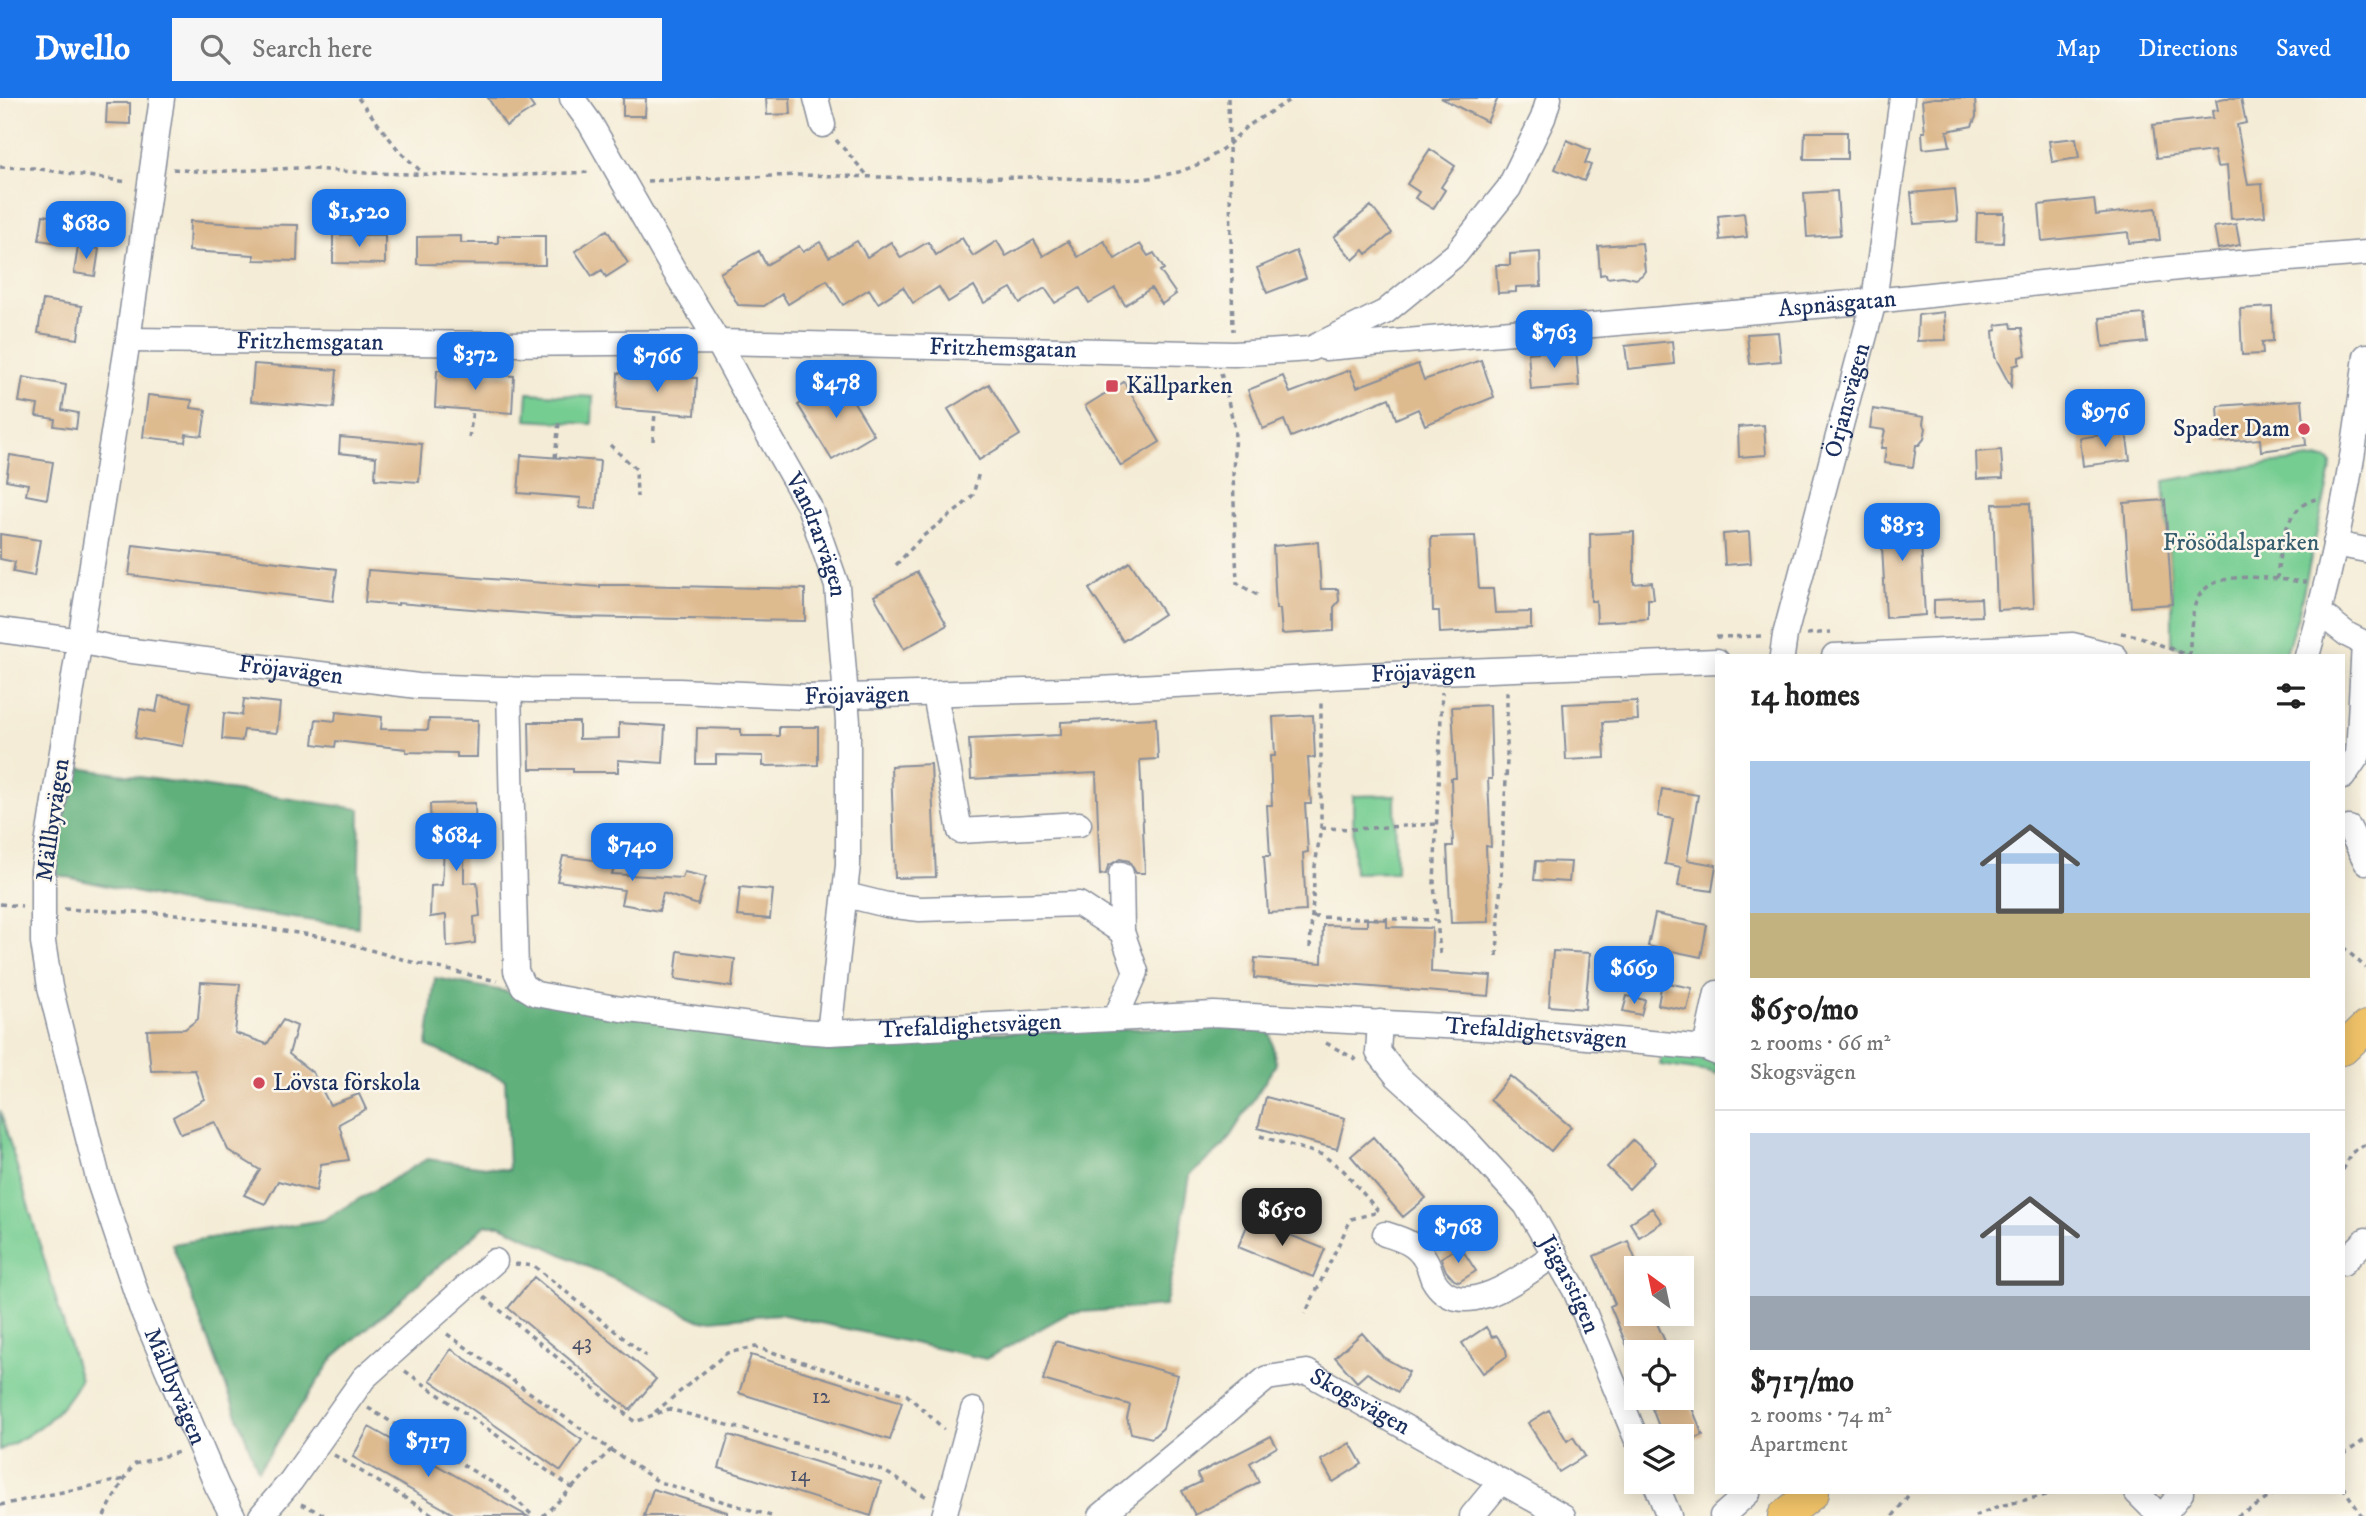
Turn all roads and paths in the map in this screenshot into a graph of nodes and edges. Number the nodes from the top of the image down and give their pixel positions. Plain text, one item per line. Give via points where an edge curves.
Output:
1 (162, 98) edge
2 (358, 98) edge
3 (572, 98) edge
4 (816, 98) edge
5 (1293, 98) edge
6 (1549, 98) edge
7 (1902, 98) edge
8 (823, 125) joint
9 (0, 167) edge
10 (425, 174) junction
11 (152, 175) junction
12 (868, 176) junction
13 (624, 181) junction
14 (2366, 253) edge
15 (1874, 301) junction
16 (128, 341) junction
17 (718, 342) junction
18 (1310, 349) junction
19 (2366, 359) edge
20 (473, 410) dead end
21 (655, 412) dead end
22 (559, 422) dead end
23 (469, 438) dead end
24 (653, 440) dead end
25 (610, 445) dead end
26 (555, 458) dead end
27 (2359, 460) edge
28 (979, 472) dead end
29 (2344, 496) junction
30 (637, 497) dead end
31 (2335, 544) junction
32 (2366, 550) edge
33 (896, 565) dead end
34 (2277, 580) junction
35 (2325, 584) junction
36 (2320, 612) junction
37 (0, 630) edge
38 (2115, 631) dead end
39 (81, 641) junction
40 (2365, 643) edge
41 (1835, 644) edge
42 (1783, 646) edge
43 (1715, 649) edge
44 (1992, 653) edge
45 (2107, 654) edge
46 (2184, 654) edge
47 (2189, 654) edge
48 (2308, 654) edge
49 (1507, 669) junction
50 (1442, 672) junction
51 (1322, 677) junction
52 (509, 689) junction
53 (935, 694) junction
54 (846, 695) junction
55 (2345, 774) edge
56 (1079, 824) dead end
57 (1437, 824) junction
58 (1321, 828) junction
59 (2353, 829) edge
60 (2366, 862) edge
61 (1121, 874) dead end
62 (846, 895) junction
63 (0, 904) edge
64 (42, 907) junction
65 (1313, 917) junction
66 (1436, 920) junction
67 (1122, 932) junction
68 (1310, 948) dead end
69 (2345, 949) edge
70 (1440, 954) dead end
71 (1497, 956) dead end
72 (2366, 968) edge
73 (523, 986) junction
74 (1715, 1012) edge
75 (1115, 1019) junction
76 (1380, 1022) junction
77 (829, 1033) junction
78 (1711, 1051) edge
79 (1260, 1136) dead end
80 (2366, 1144) edge
81 (2345, 1166) edge
82 (1385, 1234) dead end
83 (2366, 1240) edge
84 (1555, 1254) junction
85 (495, 1261) joint
86 (2345, 1261) edge
87 (469, 1284) junction
88 (1305, 1314) dead end
89 (429, 1321) junction
90 (646, 1356) dead end
91 (386, 1358) junction
92 (350, 1398) junction
93 (974, 1410) dead end
94 (651, 1416) junction
95 (1630, 1424) edge
96 (2366, 1439) edge
97 (317, 1444) junction
98 (200, 1446) junction
99 (963, 1446) junction
100 (611, 1450) junction
101 (2345, 1454) edge
102 (125, 1479) junction
103 (1501, 1481) junction
104 (572, 1488) junction
105 (2345, 1490) edge
106 (280, 1494) junction
107 (1660, 1494) edge
108 (1747, 1494) edge
109 (1812, 1494) edge
110 (1909, 1494) edge
111 (2050, 1494) edge
112 (2138, 1494) edge
113 (2180, 1494) edge
114 (2274, 1494) edge
115 (0, 1505) edge
116 (945, 1512) edge
117 (104, 1516) edge
118 (233, 1516) edge
119 (261, 1516) edge
120 (327, 1516) edge
121 (435, 1516) edge
122 (533, 1516) edge
123 (543, 1516) edge
124 (771, 1516) edge
125 (1101, 1516) edge
126 (1472, 1516) edge
127 (1563, 1516) edge
128 (1669, 1516) edge
129 (1722, 1516) edge
130 (1784, 1516) edge
131 (1893, 1516) edge
132 (1975, 1516) edge
133 (2162, 1516) edge
134 (2237, 1516) edge
135 (2362, 1516) edge

1 - 11 street, Mällbyvägen
2 - 10 path via 400,152
3 - 13 street, Vandrarvägen
4 - 8 street
5 - 12 path via 1246,127 1203,162 1179,172 1106,180
6 - 18 street, Fritzhemsgatan via 1508,188 1456,254 1385,312
7 - 15 street, Örjansvägen
8 - 12 path
9 - 11 path
10 - 11 path via 300,168
10 - 13 path via 592,172
11 - 16 street, Mällbyvägen
12 - 13 path
13 - 17 street, Vandrarvägen
14 - 15 street, Aspnäsgatan
15 - 18 street, Aspnäsgatan
15 - 42 street, Örjansvägen
16 - 17 street, Fritzhemsgatan
16 - 39 street, Mällbyvägen
17 - 18 street, Fritzhemsgatan via 1234,354
17 - 54 street, Vandrarvägen via 809,506 837,586
19 - 27 street
20 - 23 path
21 - 24 path
22 - 26 path
25 - 30 path via 636,469
27 - 29 street
28 - 33 path via 973,495
29 - 31 street
29 - 34 path via 2311,499 2293,514 2282,543
31 - 32 street
31 - 35 street
34 - 35 path
34 - 47 path via 2227,578 2203,591 2196,602
35 - 36 street
36 - 40 street
36 - 48 street
37 - 39 street, Fröjavägen
38 - 46 path
39 - 52 street, Fröjavägen via 345,678
39 - 64 street, Mällbyvägen via 43,870
40 - 55 street via 2358,755
41 - 42 path
41 - 44 street
42 - 43 path
43 - 49 street, Fröjavägen
44 - 45 street via 2073,645
49 - 50 street, Fröjavägen
49 - 71 path
50 - 51 street, Fröjavägen
50 - 57 path
51 - 53 street, Fröjavägen
51 - 58 path
52 - 54 street, Fröjavägen
52 - 73 street via 516,971
53 - 54 street, Fröjavägen
53 - 56 street via 960,831
54 - 62 street, Vandrarvägen
57 - 58 path
57 - 66 path
58 - 65 path
59 - 60 street
61 - 67 street
62 - 67 street via 920,909 1079,904
62 - 77 street, Vandrarvägen
63 - 64 path
64 - 73 path via 176,914 276,929
64 - 98 street, Mällbyvägen via 50,987 99,1182 141,1307
65 - 66 path
65 - 68 path
66 - 70 path
67 - 75 street via 1136,972
69 - 72 path
73 - 77 street, Trefaldighetsvägen via 536,994 621,1009
74 - 78 street
75 - 76 street, Trefaldighetsvägen via 1214,1014
75 - 77 street, Trefaldighetsvägen
76 - 78 street, Trefaldighetsvägen via 1500,1029
76 - 84 street, Jägarstigen via 1378,1052 1525,1205
79 - 88 path via 1323,1155 1344,1171 1379,1212 1350,1219
80 - 81 path via 2351,1153
82 - 84 street via 1415,1246 1441,1289 1455,1297 1483,1298
83 - 86 street
84 - 95 street, Jägarstigen via 1575,1290
85 - 87 street
85 - 90 path via 534,1266
87 - 89 street
87 - 94 path via 635,1422
89 - 91 street
89 - 100 path
91 - 92 street
91 - 104 path
92 - 97 street
92 - 122 path via 508,1492
93 - 99 street
94 - 99 path via 727,1353 756,1347 907,1395
94 - 116 path via 669,1409 884,1471
96 - 101 path
97 - 106 street
97 - 121 path
98 - 102 path via 135,1464
98 - 118 street, Mällbyvägen
99 - 116 street
100 - 104 path
100 - 124 path via 659,1482
102 - 115 path
102 - 117 path
103 - 125 street, Skogsvägen via 1307,1372 1267,1378
103 - 126 street
103 - 127 street, Skogsvägen
104 - 123 path
105 - 135 path
106 - 119 street
106 - 120 path
107 - 128 street
108 - 129 street
109 - 130 main road
110 - 131 path
111 - 132 path
112 - 133 street
113 - 133 street
114 - 134 path

